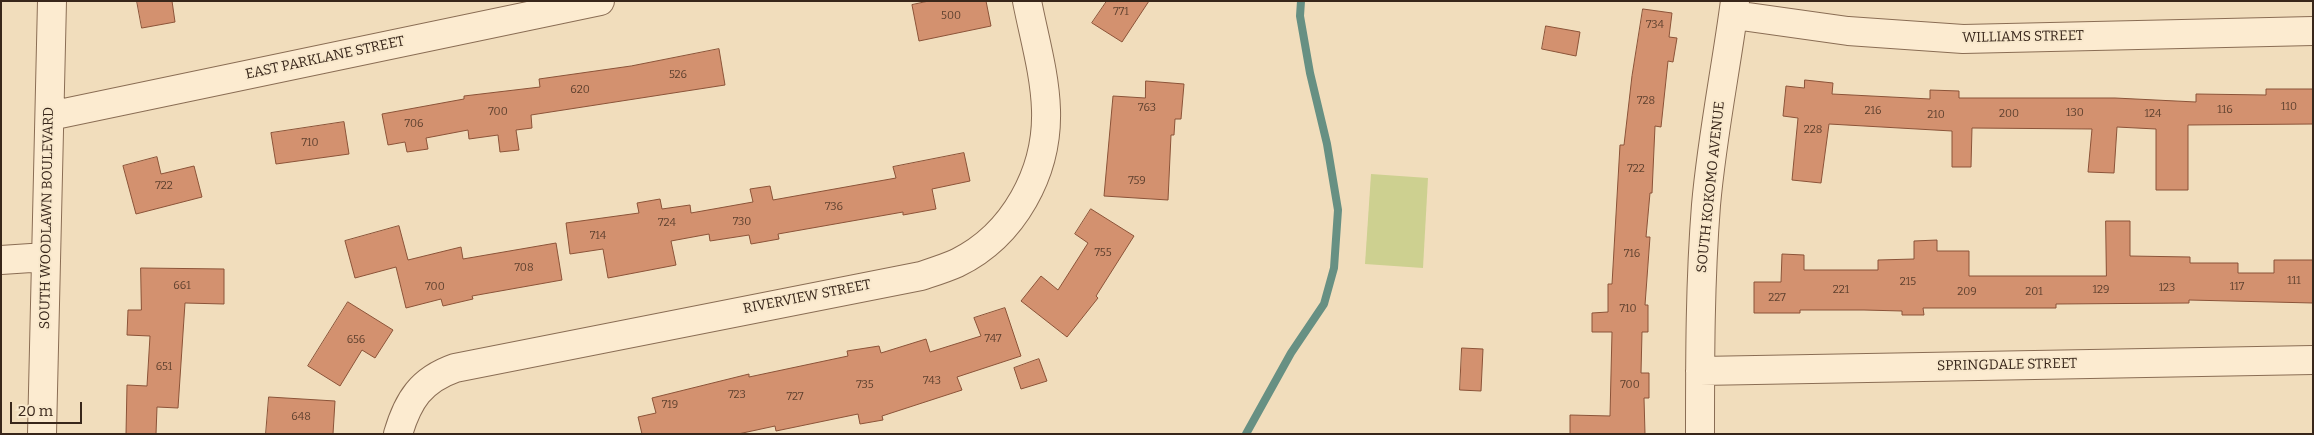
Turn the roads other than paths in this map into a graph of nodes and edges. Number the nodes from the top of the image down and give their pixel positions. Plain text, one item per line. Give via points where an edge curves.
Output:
1 (52, 1) edge
2 (600, 1) edge
3 (1027, 1) edge
4 (1735, 8) edge
5 (2313, 31) edge
6 (50, 116) junction
7 (46, 257) junction
8 (1, 260) edge
9 (2313, 360) edge
10 (1700, 371) junction
11 (42, 434) edge
12 (398, 434) edge
13 (1700, 434) edge

1 - 6 street, SOUTH WOODLAWN BOULEVARD
2 - 6 street, EAST PARKLANE STREET
3 - 12 street, RIVERVIEW STREET via 1046,108 1041,161 1020,206 1000,232 972,254 921,276 455,368 427,381 408,408
4 - 5 street, WILLIAMS STREET via 1848,31 1963,39
4 - 10 street, SOUTH KOKOMO AVENUE via 1707,204
6 - 7 street, SOUTH WOODLAWN BOULEVARD
7 - 8 street
7 - 11 street, SOUTH WOODLAWN BOULEVARD
9 - 10 street, SPRINGDALE STREET
10 - 13 street, SOUTH KOKOMO AVENUE

